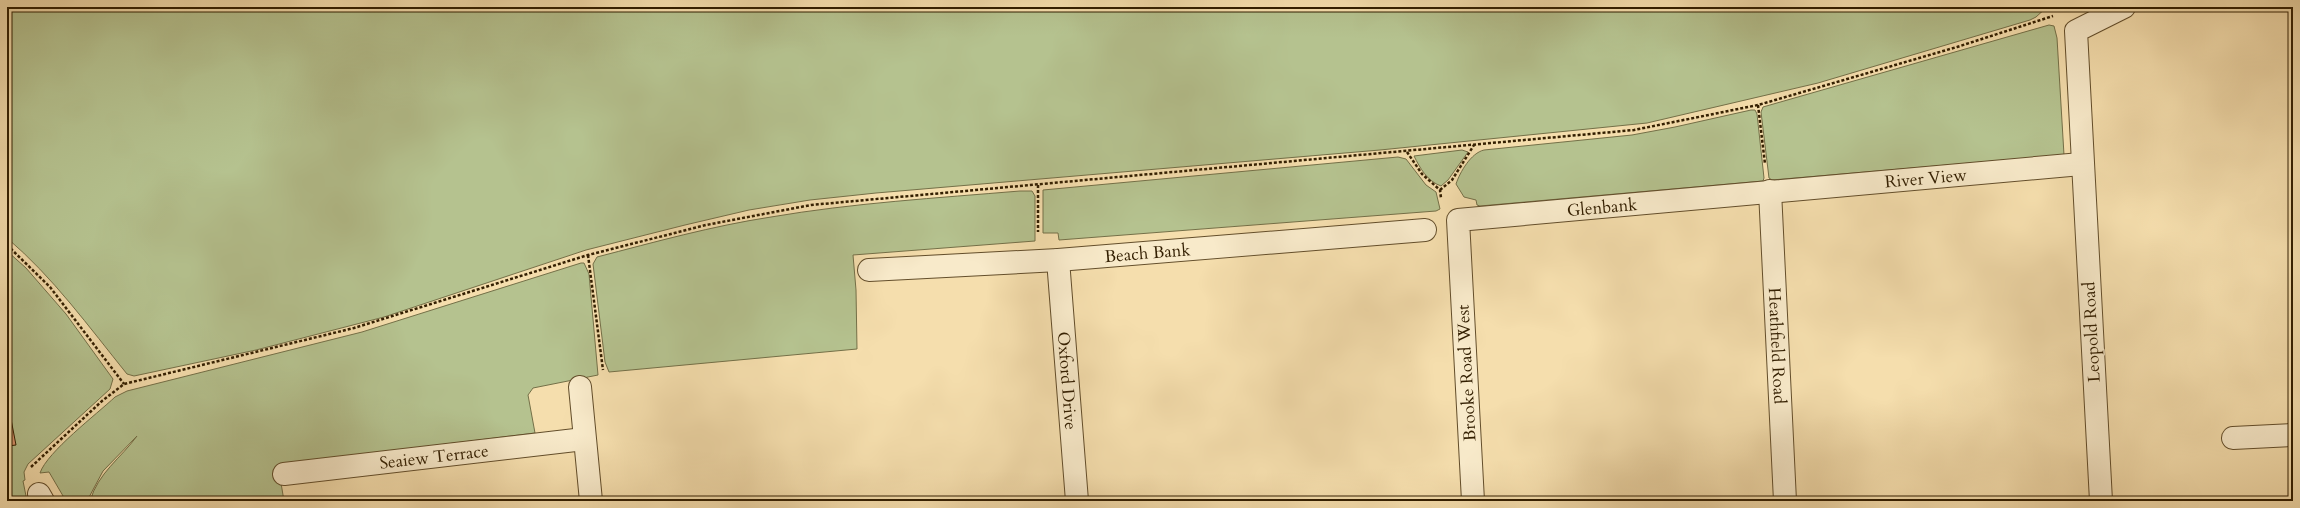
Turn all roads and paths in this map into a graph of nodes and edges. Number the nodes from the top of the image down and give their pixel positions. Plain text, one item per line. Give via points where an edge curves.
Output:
1 (2124, 7) edge
2 (2056, 16) dead end
3 (1758, 104) junction
4 (1474, 144) junction
5 (1406, 152) junction
6 (2081, 164) junction
7 (1038, 185) junction
8 (1440, 190) junction
9 (1770, 191) junction
10 (1458, 220) junction
11 (1425, 230) dead end
12 (7, 245) edge
13 (588, 255) junction
14 (1058, 260) junction
15 (870, 270) dead end
16 (124, 384) junction
17 (580, 387) joint
18 (2293, 435) edge
19 (2233, 438) dead end
20 (584, 439) junction
21 (27, 472) dead end
22 (284, 474) dead end
23 (591, 501) edge
24 (1078, 501) edge
25 (1473, 501) edge
26 (1785, 501) edge
27 (2101, 501) edge

1 - 6 street, Leopold Road via 2076,31
2 - 3 path
3 - 4 path via 1634,130
3 - 9 path
4 - 5 path
4 - 8 path via 1452,180
5 - 7 path
5 - 8 path via 1422,174
6 - 9 street, River View
6 - 27 street, Leopold Road
7 - 13 path via 811,205 706,224
7 - 14 path via 1038,236 1054,236
8 - 10 path via 1443,207
9 - 10 street, Glenbank
9 - 26 street, Heathfield Road
10 - 25 street, Brooke Road West
11 - 14 street, Beach Bank
12 - 16 path via 50,286
13 - 16 path via 354,328
13 - 17 path via 605,386
14 - 15 street, Beach Bank
14 - 24 street, Oxford Drive
16 - 21 path via 102,401
17 - 20 street
18 - 19 street
20 - 22 street, Seaiew Terrace
20 - 23 street

